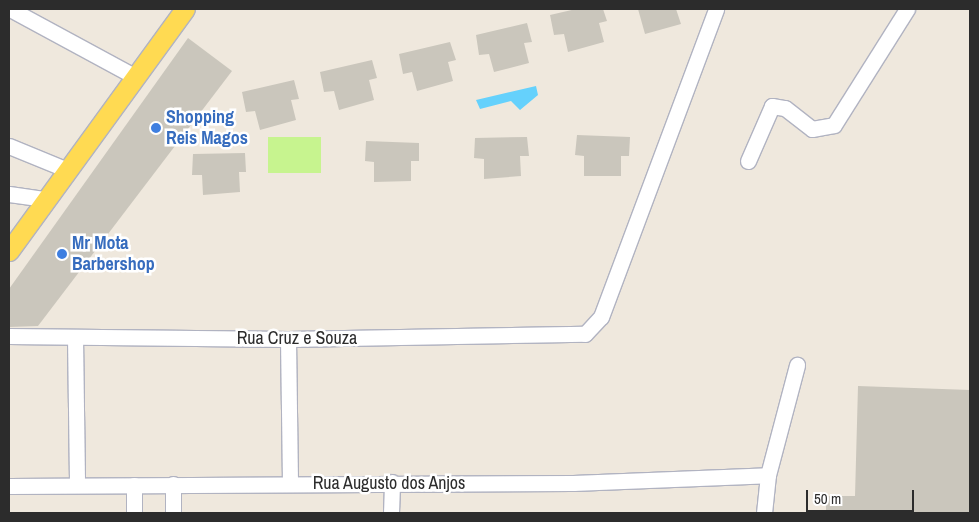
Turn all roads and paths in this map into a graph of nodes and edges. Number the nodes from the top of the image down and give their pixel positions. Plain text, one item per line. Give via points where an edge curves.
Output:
1 (10, 9) edge
2 (184, 9) edge
3 (716, 9) edge
4 (906, 9) edge
5 (134, 76) junction
6 (9, 146) edge
7 (748, 161) dead end
8 (65, 169) junction
9 (9, 194) edge
10 (44, 199) junction
11 (31, 217) junction
12 (9, 227) edge
13 (9, 251) edge
14 (9, 336) edge
15 (75, 336) junction
16 (288, 339) junction
17 (797, 365) dead end
18 (768, 475) junction
19 (392, 482) junction
20 (290, 483) junction
21 (77, 484) junction
22 (134, 484) junction
23 (173, 484) junction
24 (9, 486) edge
25 (134, 513) edge
26 (173, 513) edge
27 (391, 513) edge
28 (764, 513) edge

1 - 5 street
2 - 5 main road
3 - 16 street, Rua Cruz e Souza via 601,317 584,334
4 - 7 street via 834,125 812,129 785,108 772,106
5 - 8 main road
6 - 8 street
8 - 10 main road
9 - 10 street
10 - 11 main road
11 - 12 main road
11 - 13 main road
14 - 15 street, Rua Cruz e Souza
15 - 16 street, Rua Cruz e Souza
15 - 21 street
16 - 20 street
17 - 18 street
18 - 19 street, Rua Augusto dos Anjos via 573,483
18 - 28 street
19 - 20 street, Rua Augusto dos Anjos
19 - 27 street
20 - 23 street, Rua Augusto dos Anjos
21 - 22 street, Rua Augusto dos Anjos
21 - 24 street, Rua Augusto dos Anjos
22 - 23 street, Rua Augusto dos Anjos
22 - 25 street
23 - 26 street

